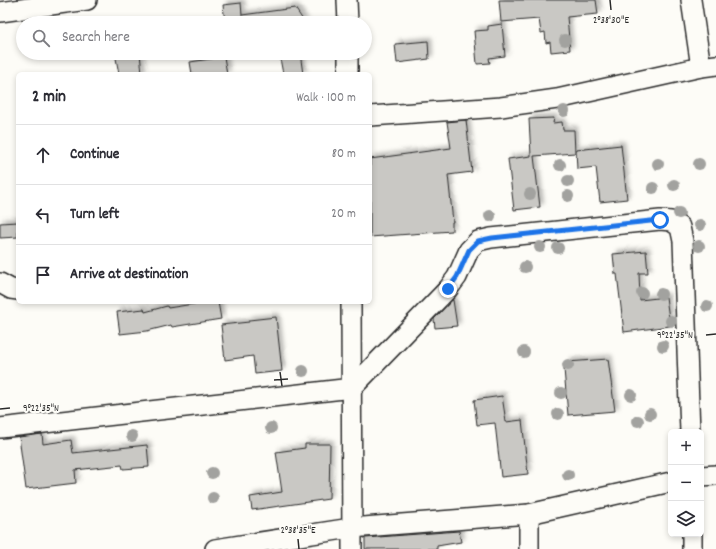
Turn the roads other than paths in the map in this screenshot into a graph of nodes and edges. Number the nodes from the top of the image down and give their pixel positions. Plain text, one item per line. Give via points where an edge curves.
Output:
1 (87, 0) edge
2 (347, 0) edge
3 (691, 0) edge
4 (0, 12) edge
5 (348, 16) edge
6 (348, 60) edge
7 (709, 66) edge
8 (348, 72) edge
9 (372, 116) edge
10 (0, 283) edge
11 (16, 290) edge
12 (351, 304) edge
13 (352, 388) junction
14 (0, 428) edge
15 (690, 429) edge
16 (716, 474) edge
17 (704, 476) edge
18 (668, 483) edge
19 (529, 514) junction
20 (351, 528) junction
21 (692, 537) edge
22 (215, 549) edge
23 (352, 549) edge
24 (529, 549) edge
25 (692, 549) edge

1 - 4 street
2 - 5 street
3 - 7 street
6 - 8 street
7 - 9 street via 556,99 508,106
10 - 11 street
12 - 13 street
13 - 14 street
13 - 15 street via 448,289 457,277 469,250 478,241 629,223 670,221 680,227 683,241
13 - 20 street
16 - 17 street
18 - 19 street
19 - 20 street
19 - 24 street
20 - 22 street
20 - 23 street
21 - 25 street

